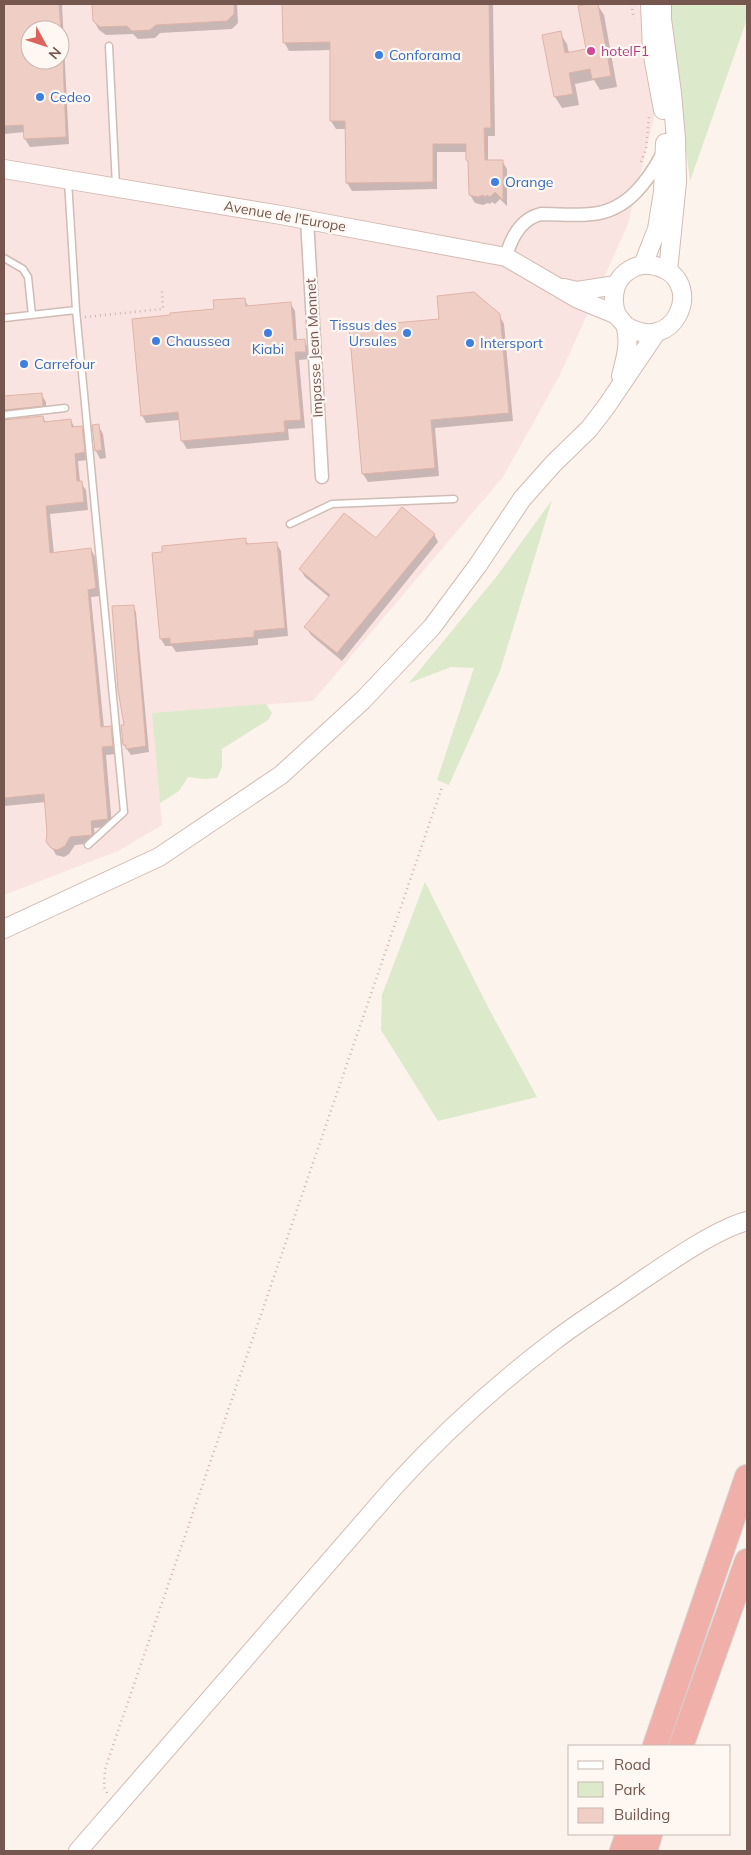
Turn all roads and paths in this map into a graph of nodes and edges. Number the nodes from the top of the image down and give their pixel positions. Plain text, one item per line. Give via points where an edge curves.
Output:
1 (631, 4) edge
2 (639, 4) edge
3 (650, 4) edge
4 (662, 4) edge
5 (635, 23) dead end
6 (108, 46) dead end
7 (652, 51) junction
8 (649, 114) dead end
9 (665, 148) junction
10 (641, 164) dead end
11 (4, 169) edge
12 (68, 179) junction
13 (116, 187) junction
14 (307, 220) junction
15 (4, 258) edge
16 (506, 258) junction
17 (643, 265) junction
18 (668, 271) junction
19 (616, 286) junction
20 (559, 287) junction
21 (162, 291) dead end
22 (76, 310) junction
23 (32, 315) junction
24 (4, 318) edge
25 (76, 318) junction
26 (621, 320) junction
27 (656, 333) junction
28 (617, 389) junction
29 (64, 408) dead end
30 (4, 416) edge
31 (322, 477) dead end
32 (454, 499) dead end
33 (290, 524) dead end
34 (442, 787) dead end
35 (88, 845) dead end
36 (4, 929) edge
37 (747, 1221) edge
38 (747, 1477) edge
39 (747, 1562) edge
40 (655, 1745) edge
41 (681, 1745) edge
42 (116, 1808) junction
43 (628, 1835) edge
44 (650, 1835) edge
45 (78, 1851) edge
46 (622, 1851) edge
47 (645, 1851) edge

1 - 5 path
2 - 7 main road
3 - 7 main road
4 - 18 main road via 677,182
6 - 13 lane
7 - 9 main road via 663,110
8 - 10 path via 646,149
9 - 16 street via 651,176 639,190 611,210 593,214 533,216 518,229
9 - 17 main road via 657,229
11 - 12 main road, Avenue de l'Europe
12 - 13 main road, Avenue de l'Europe
12 - 22 lane
13 - 14 main road, Avenue de l'Europe
14 - 16 main road, Avenue de l'Europe
14 - 31 street, Impasse Jean Monnet
15 - 23 lane via 23,269 28,277
16 - 20 main road, Avenue de l'Europe
17 - 18 main road
17 - 19 main road via 627,272
18 - 27 main road via 681,289 681,306 675,321
19 - 20 main road via 577,291
19 - 26 main road via 613,300
20 - 26 main road, Avenue de l'Europe
21 - 25 path via 163,309
22 - 23 lane
22 - 25 lane
23 - 24 lane
25 - 35 lane via 124,812
26 - 27 main road via 640,333
26 - 28 main road via 628,351
27 - 28 main road
28 - 36 main road via 589,429 522,499 432,627 363,700 281,775 159,857
29 - 30 lane
32 - 33 lane via 332,504
34 - 42 path via 105,1769 104,1787
37 - 42 main road via 718,1234 653,1273 556,1340 468,1412 394,1487
38 - 40 highway
39 - 41 highway
42 - 45 main road
43 - 46 highway
44 - 47 highway

